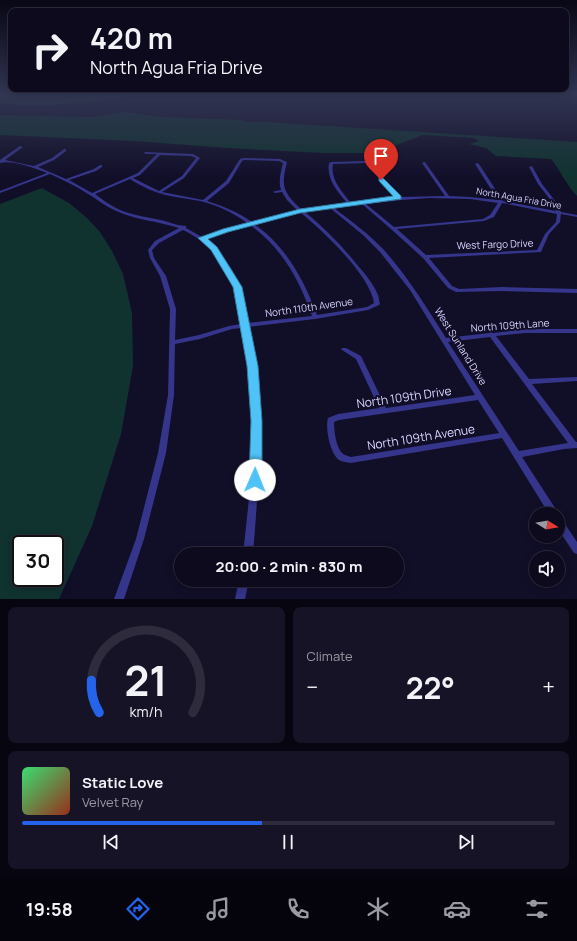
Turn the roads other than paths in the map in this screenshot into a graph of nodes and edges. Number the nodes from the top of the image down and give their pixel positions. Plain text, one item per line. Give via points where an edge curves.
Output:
1 (21, 147) dead end
2 (65, 150) dead end
3 (146, 153) dead end
4 (159, 154) junction
5 (0, 162) edge
6 (424, 163) dead end
7 (477, 164) dead end
8 (101, 166) dead end
9 (35, 167) junction
10 (531, 167) dead end
11 (50, 173) junction
12 (132, 179) junction
13 (67, 180) junction
14 (284, 191) junction
15 (0, 192) edge
16 (159, 192) junction
17 (274, 192) dead end
18 (92, 194) junction
19 (447, 196) junction
20 (398, 198) junction
21 (204, 201) junction
22 (362, 202) junction
23 (501, 202) junction
24 (350, 204) junction
25 (331, 206) junction
26 (300, 211) junction
27 (559, 213) junction
28 (134, 216) junction
29 (577, 216) edge
30 (129, 219) dead end
31 (253, 223) junction
32 (184, 227) junction
33 (393, 228) junction
34 (202, 238) junction
35 (425, 257) junction
36 (577, 291) edge
37 (315, 317) junction
38 (245, 325) junction
39 (577, 331) edge
40 (491, 334) junction
41 (444, 340) junction
42 (173, 342) junction
43 (344, 348) dead end
44 (577, 379) edge
45 (527, 382) junction
46 (480, 397) junction
47 (384, 411) junction
48 (503, 436) junction
49 (576, 445) edge
50 (516, 455) junction
51 (342, 458) joint
52 (549, 507) edge
53 (565, 532) edge
54 (249, 547) edge
55 (577, 550) edge
56 (243, 587) edge
57 (119, 599) edge
58 (240, 599) edge

1 - 5 street
2 - 9 street
3 - 4 street
4 - 12 street via 145,170
4 - 16 street via 198,158 184,178
5 - 9 street
6 - 19 street
7 - 23 street
8 - 13 street
9 - 11 street
10 - 27 street
11 - 13 street
11 - 15 street
12 - 16 street
12 - 18 street
13 - 18 street
14 - 17 street
14 - 21 street via 281,182 285,163 283,161 243,159 228,182
14 - 26 street
16 - 21 street
18 - 28 street via 107,205
19 - 20 street, North Agua Fria Drive
19 - 23 street, North Agua Fria Drive
20 - 22 street, North Agua Fria Drive
20 - 24 street via 381,180 374,163 331,163 330,170 334,183
21 - 31 street via 237,213
22 - 24 street, North Agua Fria Drive
22 - 33 street
23 - 27 street, North Agua Fria Drive
23 - 33 street via 492,216 484,220
24 - 25 street, North Agua Fria Drive
25 - 26 street, North Agua Fria Drive
25 - 41 street, West Sunland Drive via 382,251 412,289
26 - 31 street, North Agua Fria Drive
26 - 37 street, North 110th Avenue via 315,222 351,260 377,299 377,304 368,308
27 - 29 street, North Agua Fria Drive
27 - 35 street, West Fargo Drive via 558,222 547,234 539,252
28 - 30 street
28 - 32 street
31 - 34 street, North Agua Fria Drive
31 - 37 street via 275,243 286,258 308,296
32 - 34 street
32 - 42 street via 148,246 162,276 172,309
33 - 35 street
34 - 38 street via 214,249 237,287
35 - 36 street via 450,287 458,291
37 - 38 street, North 110th Avenue
38 - 42 street, North 110th Avenue
38 - 54 street via 253,366 256,421 255,480
39 - 40 street, North 109th Lane
40 - 41 street, North 109th Lane
40 - 45 street
41 - 46 street, West Sunland Drive
42 - 57 street via 171,394 162,453 140,539
43 - 47 street via 359,358
44 - 45 street
45 - 49 street
46 - 47 street, North 109th Drive
46 - 48 street, West Sunland Drive
47 - 51 street, North 109th Drive via 331,420 329,426 337,452
48 - 50 street, West Sunland Drive
48 - 51 street, North 109th Avenue via 351,460
49 - 50 street
50 - 52 street, West Sunland Drive
53 - 55 street
56 - 58 street

